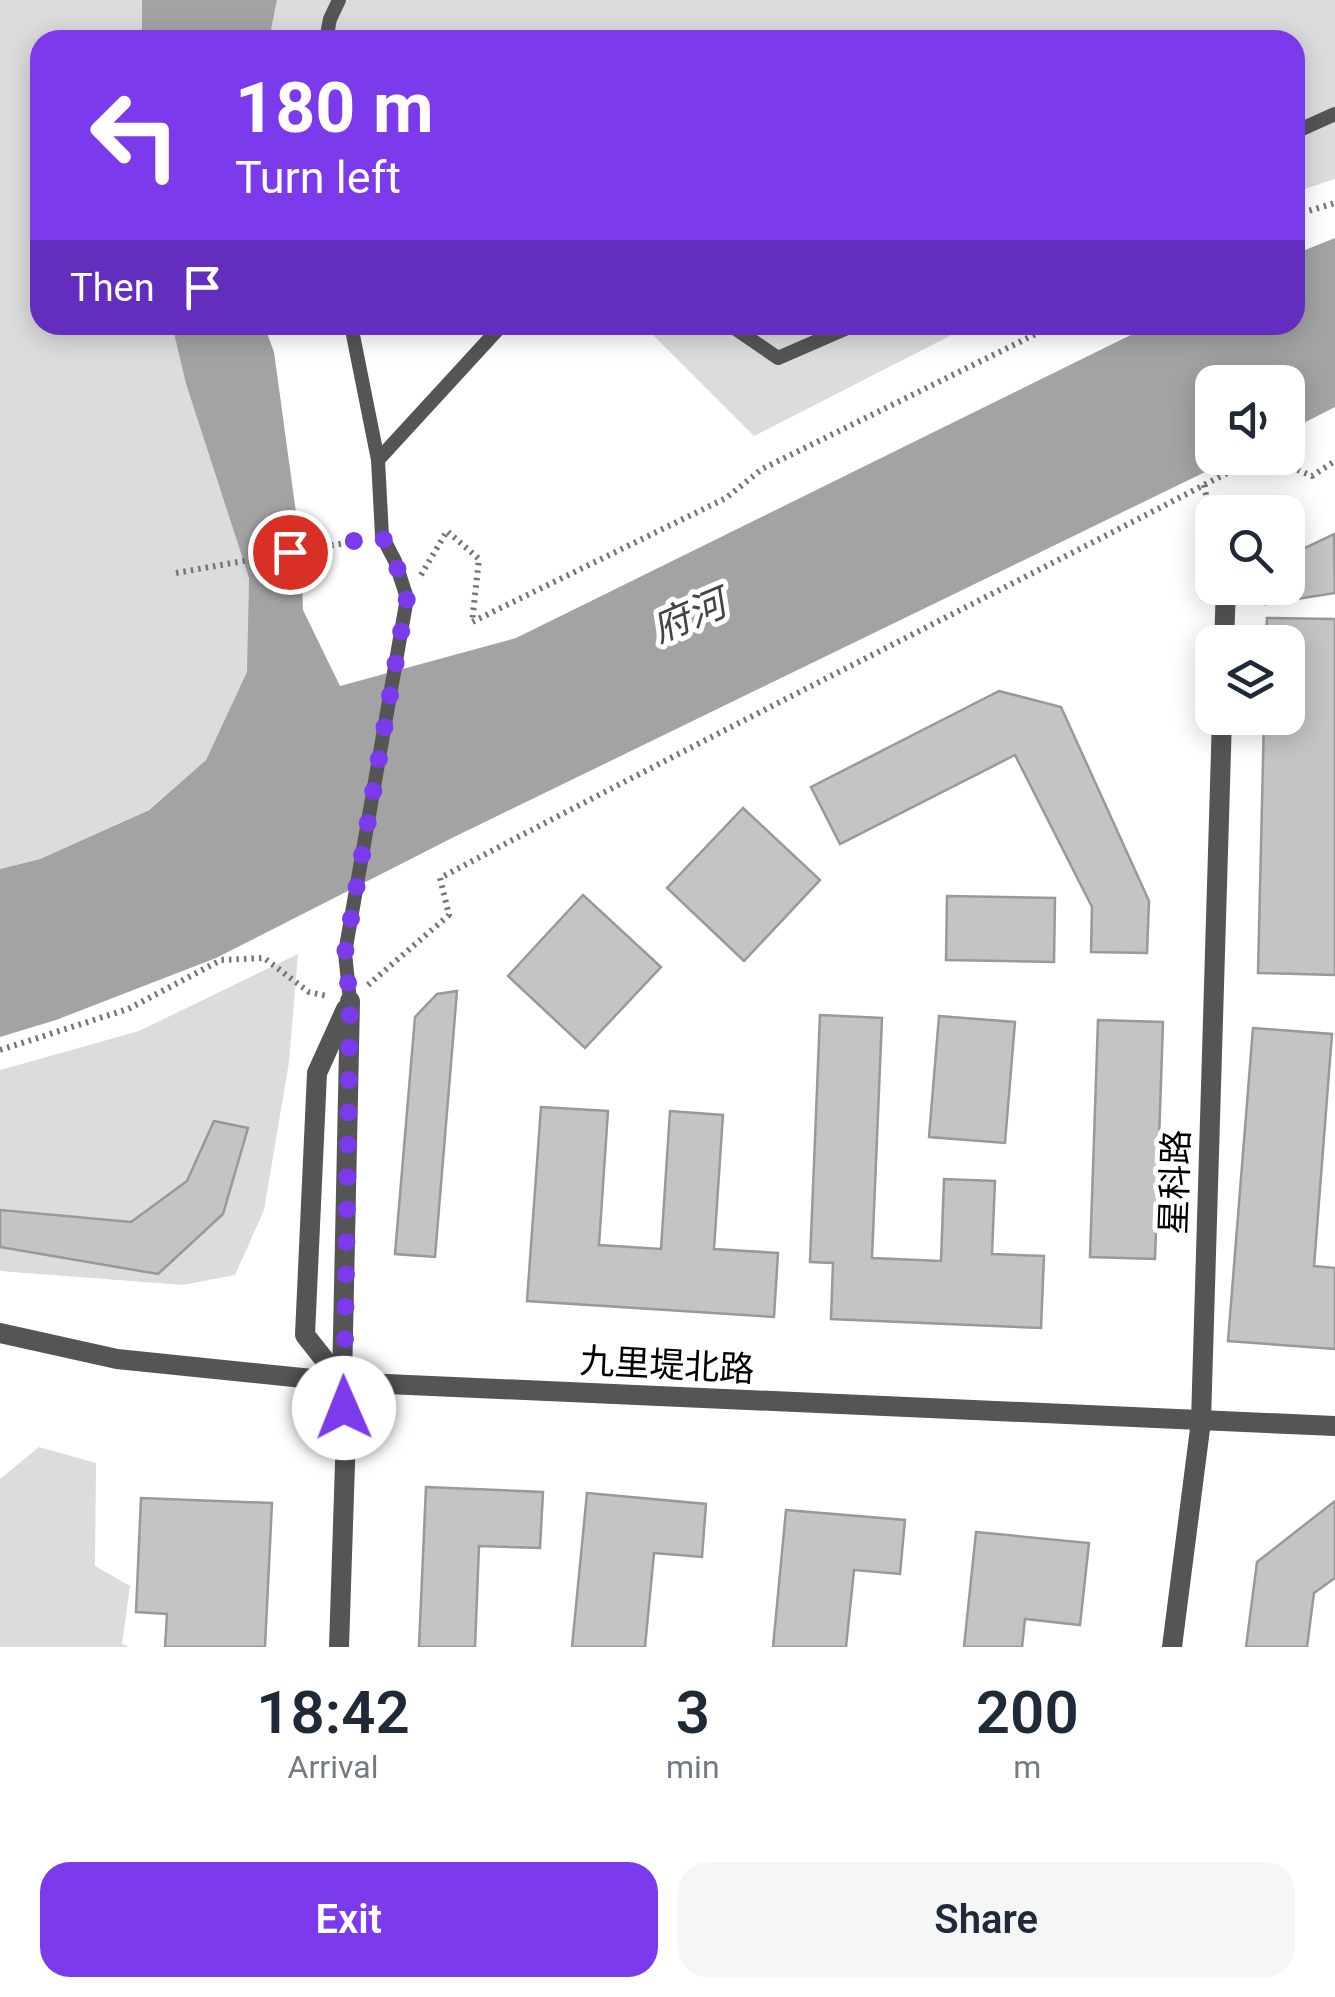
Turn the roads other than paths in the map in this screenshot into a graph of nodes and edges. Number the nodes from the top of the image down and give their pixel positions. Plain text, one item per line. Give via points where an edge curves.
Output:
1 (339, 0) edge
2 (328, 30) edge
3 (1335, 114) edge
4 (1305, 128) edge
5 (353, 335) edge
6 (493, 335) edge
7 (745, 335) edge
8 (831, 335) edge
9 (378, 460) junction
10 (1221, 735) edge
11 (350, 1001) junction
12 (0, 1333) edge
13 (342, 1382) junction
14 (1201, 1422) junction
15 (1335, 1426) edge
16 (339, 1647) edge
17 (1172, 1647) edge

1 - 2 lane
3 - 4 lane
5 - 9 lane
6 - 9 lane
7 - 8 lane via 778,358
9 - 11 lane via 382,536 407,598 345,953
10 - 14 street, 星科路
11 - 13 street
11 - 13 street via 317,1073 305,1336
12 - 13 street, 九里堤北路 via 117,1358
13 - 14 street, 九里堤北路
13 - 16 street
14 - 15 street, 九里堤北路
14 - 17 street, 星科路

